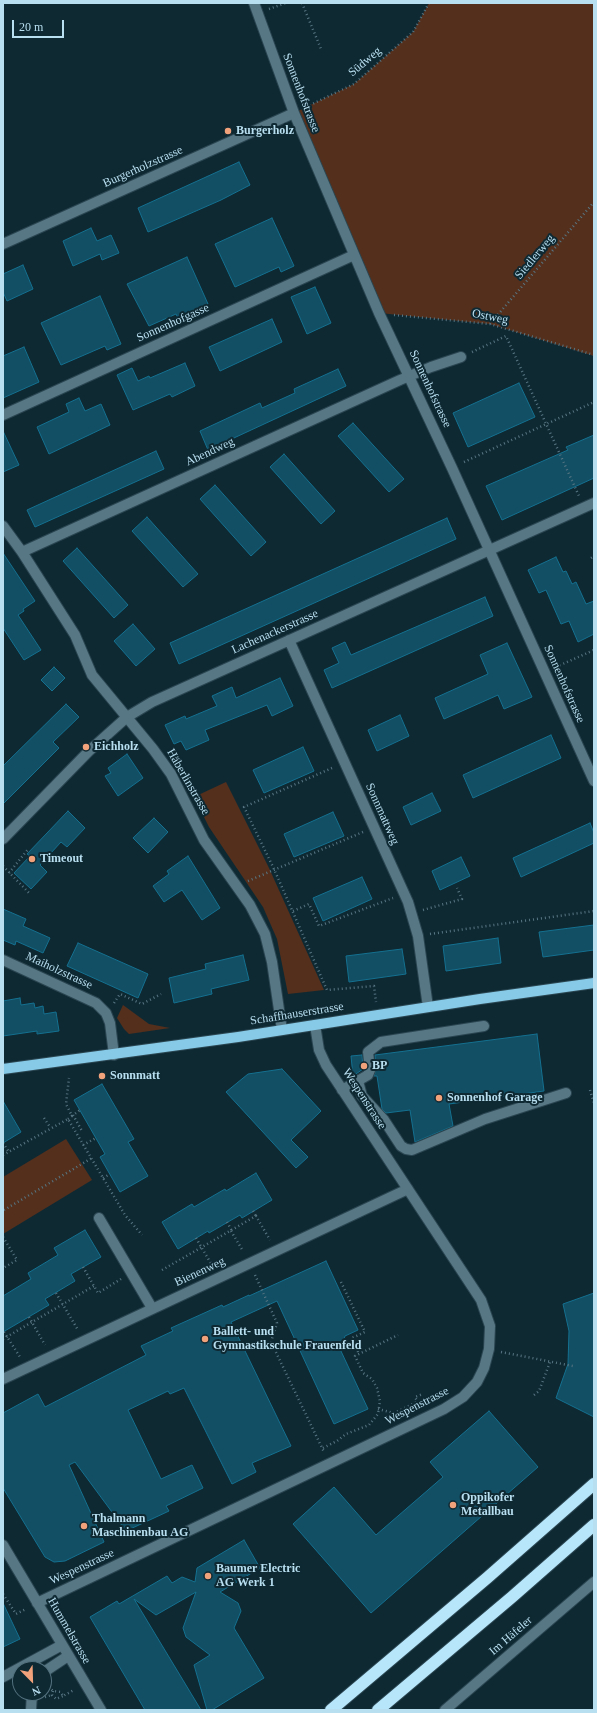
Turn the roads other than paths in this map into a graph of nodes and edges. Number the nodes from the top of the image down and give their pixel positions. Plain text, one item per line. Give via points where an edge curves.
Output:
1 (254, 3) edge
2 (294, 113) junction
3 (3, 244) edge
4 (354, 255) junction
5 (461, 357) road end
6 (410, 376) junction
7 (3, 415) edge
8 (594, 503) edge
9 (3, 526) edge
10 (489, 549) junction
11 (22, 552) junction
12 (289, 640) junction
13 (127, 717) junction
14 (594, 781) edge
15 (3, 839) edge
16 (3, 960) edge
17 (594, 984) edge
18 (428, 1007) junction
19 (315, 1025) junction
20 (484, 1026) dead end
21 (282, 1030) junction
22 (114, 1055) junction
23 (3, 1069) edge
24 (358, 1081) junction
25 (342, 1090) junction
26 (566, 1094) dead end
27 (408, 1189) junction
28 (99, 1218) dead end
29 (152, 1308) junction
30 (3, 1378) edge
31 (594, 1484) edge
32 (594, 1525) edge
33 (3, 1545) edge
34 (594, 1582) edge
35 (38, 1603) junction
36 (62, 1645) junction
37 (68, 1656) junction
38 (52, 1667) edge
39 (3, 1677) edge
40 (101, 1710) edge
41 (331, 1710) edge
42 (378, 1710) edge
43 (445, 1710) edge

1 - 2 street, Sonnenhofstrasse
2 - 3 street, Burgerholzstrasse
2 - 4 street, Sonnenhofstrasse
4 - 6 street, Sonnenhofstrasse
4 - 7 street, Sonnenhofgasse
5 - 6 street, Abendweg
6 - 10 street, Sonnenhofstrasse
6 - 11 street, Abendweg
8 - 10 street, Lachenackerstrasse
9 - 11 street, Häberlinstrasse
10 - 12 street, Lachenackerstrasse
10 - 14 street, Sonnenhofstrasse
11 - 13 street, Häberlinstrasse via 75,635 92,675
12 - 13 street, Lachenackerstrasse via 152,702
12 - 18 street, Sonnmattweg via 404,894 418,936
13 - 15 street, Lachenackerstrasse via 89,751
13 - 21 street, Häberlinstrasse via 171,774 204,840 250,905 265,934 272,962
16 - 22 street, Maiholzstrasse via 96,1003 106,1013 110,1023
17 - 18 main road, Schaffhauserstrasse
18 - 19 main road, Schaffhauserstrasse
19 - 21 main road, Schaffhauserstrasse
19 - 25 street, Wespenstrasse via 322,1058
20 - 24 street via 381,1042 368,1052 370,1070 368,1075
21 - 22 main road, Schaffhauserstrasse
22 - 23 main road, Schaffhauserstrasse
24 - 25 street
24 - 26 street via 362,1096 384,1120 401,1146 412,1150 486,1119
25 - 27 street, Wespenstrasse
27 - 29 street, Bienenweg
27 - 35 street, Wespenstrasse via 481,1300 490,1326 490,1349 477,1382 463,1397 444,1409
28 - 29 street
29 - 30 street, Bienenweg
31 - 41 highway via 482,1583
32 - 42 highway
33 - 35 street, Hummelstrasse
34 - 43 street, Im Häfeler
35 - 36 street, Hummelstrasse
36 - 37 street, Hummelstrasse
36 - 39 street
37 - 38 street
37 - 40 street, Hummelstrasse

